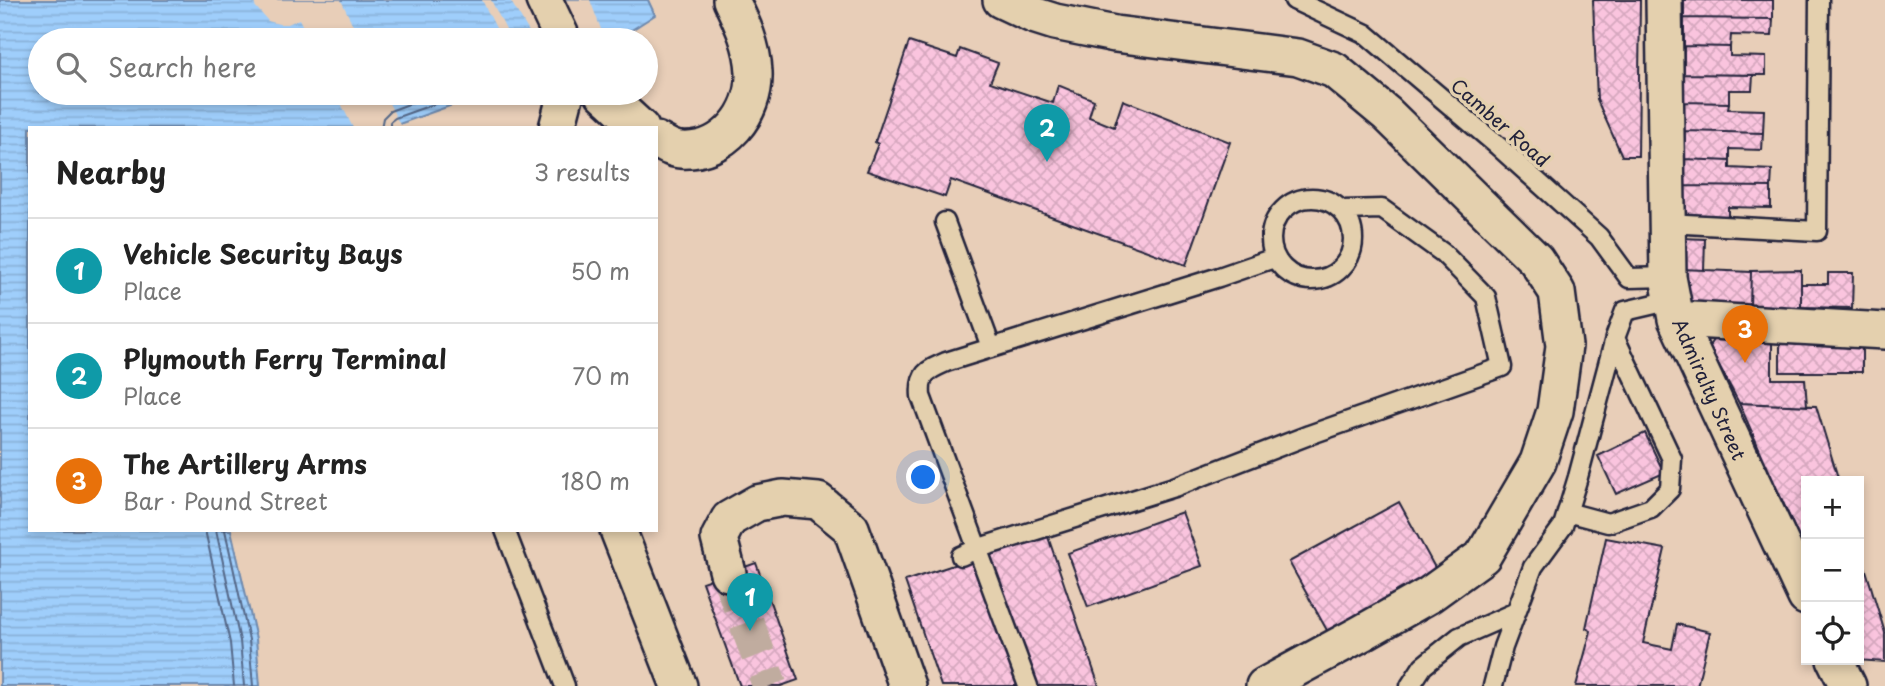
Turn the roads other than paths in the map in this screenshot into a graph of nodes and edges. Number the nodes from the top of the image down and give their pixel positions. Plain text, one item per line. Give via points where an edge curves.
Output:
1 (544, 0) edge
2 (731, 0) edge
3 (1001, 0) edge
4 (1294, 0) edge
5 (1664, 0) edge
6 (1819, 0) edge
7 (557, 28) edge
8 (562, 105) edge
9 (616, 105) edge
10 (557, 126) edge
11 (639, 126) edge
12 (658, 142) edge
13 (1343, 210) junction
14 (945, 222) dead end
15 (1667, 223) junction
16 (1274, 258) junction
17 (1672, 299) junction
18 (1885, 331) edge
19 (1615, 338) junction
20 (991, 347) junction
21 (1567, 512) junction
22 (506, 532) edge
23 (619, 532) edge
24 (979, 548) junction
25 (961, 556) dead end
26 (728, 573) tunnel mouth
27 (1801, 586) edge
28 (1516, 612) junction
29 (1838, 665) edge
30 (565, 686) edge
31 (679, 686) edge
32 (907, 686) edge
33 (1028, 686) edge
34 (1264, 686) edge
35 (1410, 686) edge
36 (1493, 686) edge
37 (1848, 686) edge

1 - 7 street
2 - 12 street via 749,39 754,73 746,111 723,139 702,149 678,150
3 - 34 street via 1055,22 1298,57 1334,70 1387,114 1536,260 1557,292 1564,346 1555,411 1538,462 1483,556 1429,595
4 - 17 lane, Camber Road via 1366,34 1599,237 1629,278
5 - 15 street, Admiralty Street
6 - 15 lane via 1817,231
8 - 10 street
9 - 11 street
13 - 16 lane via 1326,198 1296,199 1275,217 1270,233
13 - 16 lane via 1353,227 1351,253 1341,269 1313,281 1295,277
13 - 24 lane via 1382,209 1443,253 1486,297 1502,367 1174,487
14 - 20 lane
15 - 17 street, Admiralty Street
16 - 20 lane
17 - 18 street
17 - 19 lane via 1625,311
17 - 27 street, Admiralty Street
19 - 21 lane
19 - 21 lane via 1672,459 1670,489 1651,508 1608,523
20 - 24 lane via 928,370 920,382 921,396
21 - 28 lane via 1563,526 1533,567
22 - 30 lane
23 - 31 street
24 - 25 lane
24 - 33 lane
26 - 32 street via 719,538 729,519 757,503 783,498 818,500 851,528
28 - 35 lane via 1460,637 1423,666
28 - 36 lane
29 - 37 street

